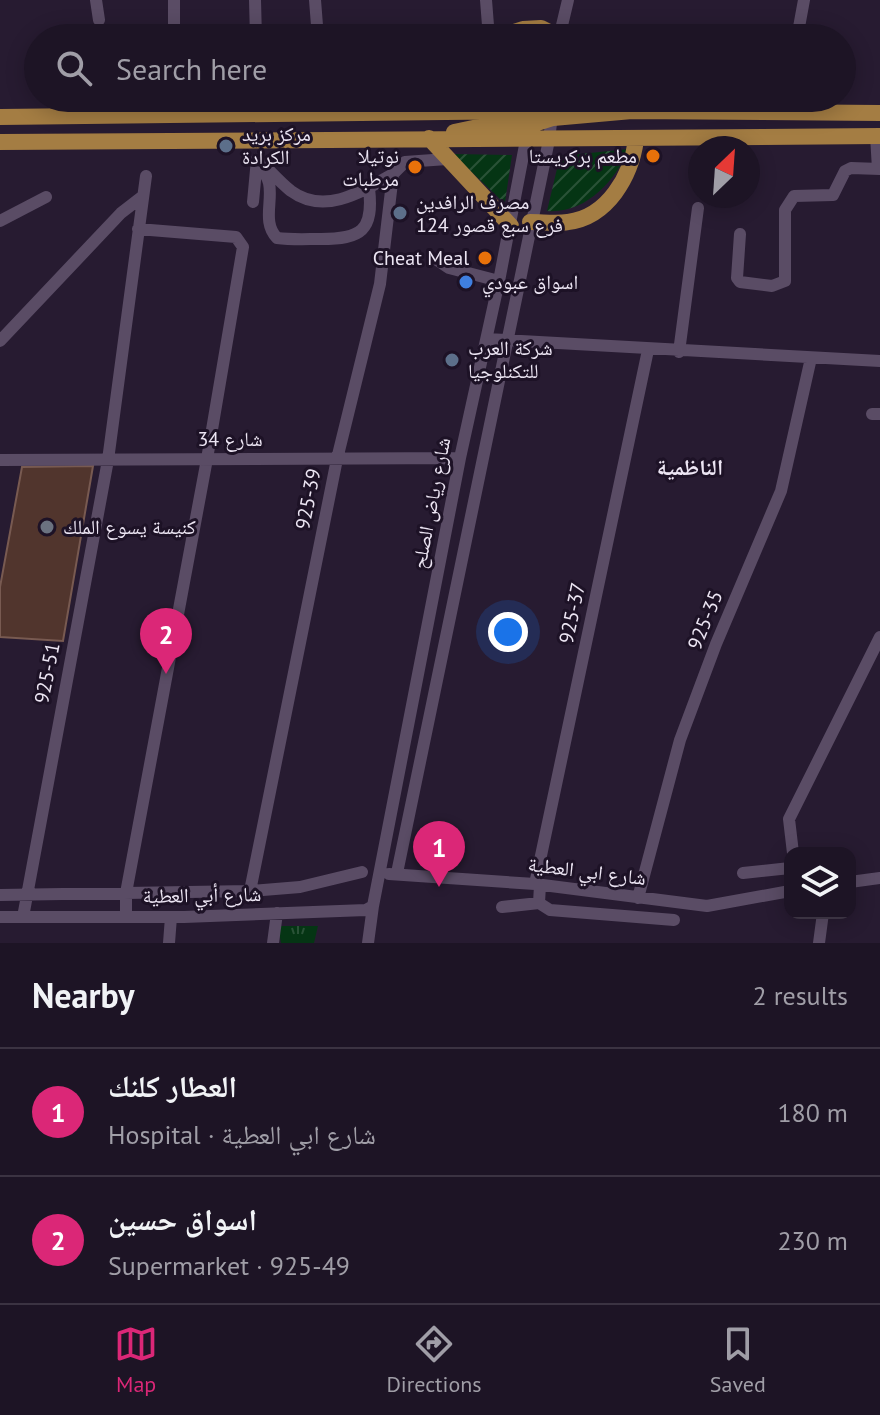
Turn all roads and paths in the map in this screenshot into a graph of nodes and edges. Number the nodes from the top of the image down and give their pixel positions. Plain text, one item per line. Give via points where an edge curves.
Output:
1 (96, 0) edge
2 (174, 0) edge
3 (255, 0) edge
4 (315, 0) edge
5 (486, 0) edge
6 (568, 0) edge
7 (804, 0) edge
8 (99, 20) dead end
9 (174, 24) edge
10 (256, 24) edge
11 (317, 24) edge
12 (488, 24) edge
13 (562, 24) edge
14 (800, 24) edge
15 (856, 111) edge
16 (201, 112) edge
17 (478, 112) edge
18 (553, 112) edge
19 (622, 112) edge
20 (880, 113) edge
21 (173, 115) joint
22 (0, 117) edge
23 (510, 119) junction
24 (551, 128) junction
25 (878, 136) edge
26 (433, 138) junction
27 (258, 140) junction
28 (526, 140) junction
29 (636, 140) junction
30 (0, 142) edge
31 (257, 159) junction
32 (447, 159) junction
33 (879, 169) edge
34 (393, 174) junction
35 (146, 176) dead end
36 (369, 188) junction
37 (143, 196) junction
38 (46, 197) dead end
39 (253, 202) dead end
40 (698, 208) dead end
41 (0, 221) edge
42 (530, 222) junction
43 (511, 226) junction
44 (138, 229) junction
45 (740, 234) dead end
46 (437, 260) dead end
47 (499, 281) junction
48 (487, 339) junction
49 (0, 341) edge
50 (508, 341) junction
51 (648, 350) junction
52 (679, 352) junction
53 (811, 358) junction
54 (880, 361) edge
55 (460, 458) junction
56 (207, 459) junction
57 (337, 459) junction
58 (0, 460) edge
59 (108, 460) junction
60 (880, 637) edge
61 (408, 724) junction
62 (426, 726) junction
63 (792, 847) edge
64 (784, 869) edge
65 (362, 872) dead end
66 (397, 873) junction
67 (743, 873) dead end
68 (378, 875) junction
69 (880, 878) edge
70 (856, 881) edge
71 (538, 884) junction
72 (250, 891) junction
73 (784, 892) edge
74 (126, 893) junction
75 (25, 894) junction
76 (0, 895) edge
77 (638, 898) junction
78 (539, 903) junction
79 (373, 906) junction
80 (502, 907) dead end
81 (277, 913) junction
82 (0, 917) edge
83 (23, 917) junction
84 (126, 917) junction
85 (171, 917) junction
86 (822, 919) edge
87 (674, 920) dead end
88 (169, 943) edge
89 (273, 943) edge
90 (368, 943) edge
91 (819, 943) edge

1 - 8 street
2 - 9 street
3 - 10 street
4 - 11 street
5 - 12 street
6 - 13 street
7 - 14 street
15 - 20 main road
16 - 21 main road
17 - 23 main road
18 - 24 street, شارع رياض الصلح
19 - 24 main road
21 - 22 main road
23 - 24 main road
23 - 26 main road
24 - 28 main road
24 - 29 main road
24 - 42 street, شارع رياض الصلح
25 - 29 main road
25 - 33 street
26 - 27 main road
26 - 28 main road
26 - 32 main road
27 - 30 main road
27 - 31 street
28 - 43 street, شارع رياض الصلح
29 - 42 main road via 624,182 598,209 570,222
31 - 36 street via 309,200 346,199
31 - 36 street via 269,183 268,217 277,238 349,239 364,229
31 - 39 street
32 - 34 street via 405,162
32 - 43 main road
33 - 45 street via 845,171 833,195 794,196 785,210 785,281 772,286 740,282
34 - 36 street
34 - 57 street, 925-39 via 380,284
35 - 37 street, 925-51
37 - 44 street, 925-51
37 - 49 street
38 - 41 street
40 - 52 street
42 - 50 street, شارع رياض الصلح
43 - 47 street, شارع رياض الصلح
44 - 56 street via 236,237 243,247
44 - 59 street, 925-51
46 - 47 street
47 - 48 street, شارع رياض الصلح
48 - 50 street
48 - 55 street, شارع رياض الصلح
50 - 51 street
50 - 62 street, شارع رياض الصلح
51 - 52 street
51 - 71 street, 925-37
52 - 53 street
53 - 54 street
53 - 77 street, 925-35 via 781,491 680,740
55 - 57 street, شارع 34
55 - 61 street, شارع رياض الصلح
56 - 57 street, شارع 34
56 - 59 street, شارع 34
56 - 74 street
57 - 72 street, 925-39
58 - 59 street, شارع 34
59 - 75 street, 925-51
60 - 63 street via 789,819
61 - 62 street
61 - 68 street, شارع رياض الصلح
62 - 66 street, شارع رياض الصلح
64 - 67 street
65 - 72 street, شارع أبي العطية via 300,887
66 - 68 street, شارع ابي العطية
66 - 71 street, شارع ابي العطية
68 - 79 street
69 - 70 street
71 - 77 street, شارع ابي العطية
71 - 78 street, 925-37
72 - 74 street, شارع أبي العطية
73 - 77 street, شارع ابي العطية via 707,906
74 - 75 street, شارع أبي العطية
74 - 84 street
75 - 76 street, شارع أبي العطية
75 - 83 street, 925-51
78 - 80 street
78 - 87 street via 550,910
79 - 81 street, شارع أبي العطية
79 - 90 street
81 - 85 street, شارع أبي العطية
81 - 89 street
82 - 83 street, شارع أبي العطية
83 - 84 street, شارع أبي العطية
84 - 85 street, شارع أبي العطية
85 - 88 street
86 - 91 street

